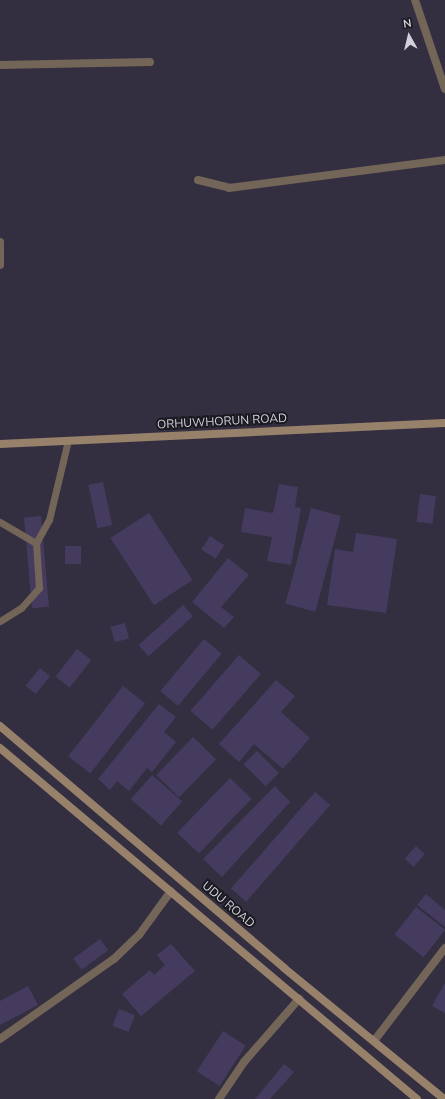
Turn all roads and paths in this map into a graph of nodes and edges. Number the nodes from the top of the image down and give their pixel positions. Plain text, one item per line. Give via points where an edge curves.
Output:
1 (415, 0) edge
2 (150, 62) dead end
3 (0, 64) edge
4 (445, 90) edge
5 (445, 160) edge
6 (198, 180) dead end
7 (0, 242) edge
8 (0, 265) edge
9 (445, 423) edge
10 (68, 440) junction
11 (0, 444) edge
12 (0, 522) edge
13 (36, 543) junction
14 (0, 621) edge
15 (0, 726) edge
16 (0, 748) edge
17 (171, 891) junction
18 (445, 948) edge
19 (299, 999) junction
20 (0, 1039) edge
21 (374, 1042) junction
22 (219, 1099) edge
23 (418, 1099) edge
24 (444, 1099) edge

1 - 4 street
2 - 3 street
5 - 6 street via 229,188
7 - 8 street
9 - 10 main road, ORHUWHORUN ROAD
10 - 11 main road, ORHUWHORUN ROAD
10 - 13 lane via 49,520
12 - 13 lane
13 - 14 lane via 40,588 21,608
15 - 21 main road, UDU ROAD
16 - 17 main road
17 - 19 main road
17 - 20 street via 139,935 114,959
18 - 21 street
19 - 22 street via 244,1062
19 - 23 main road
21 - 24 main road, UDU ROAD

